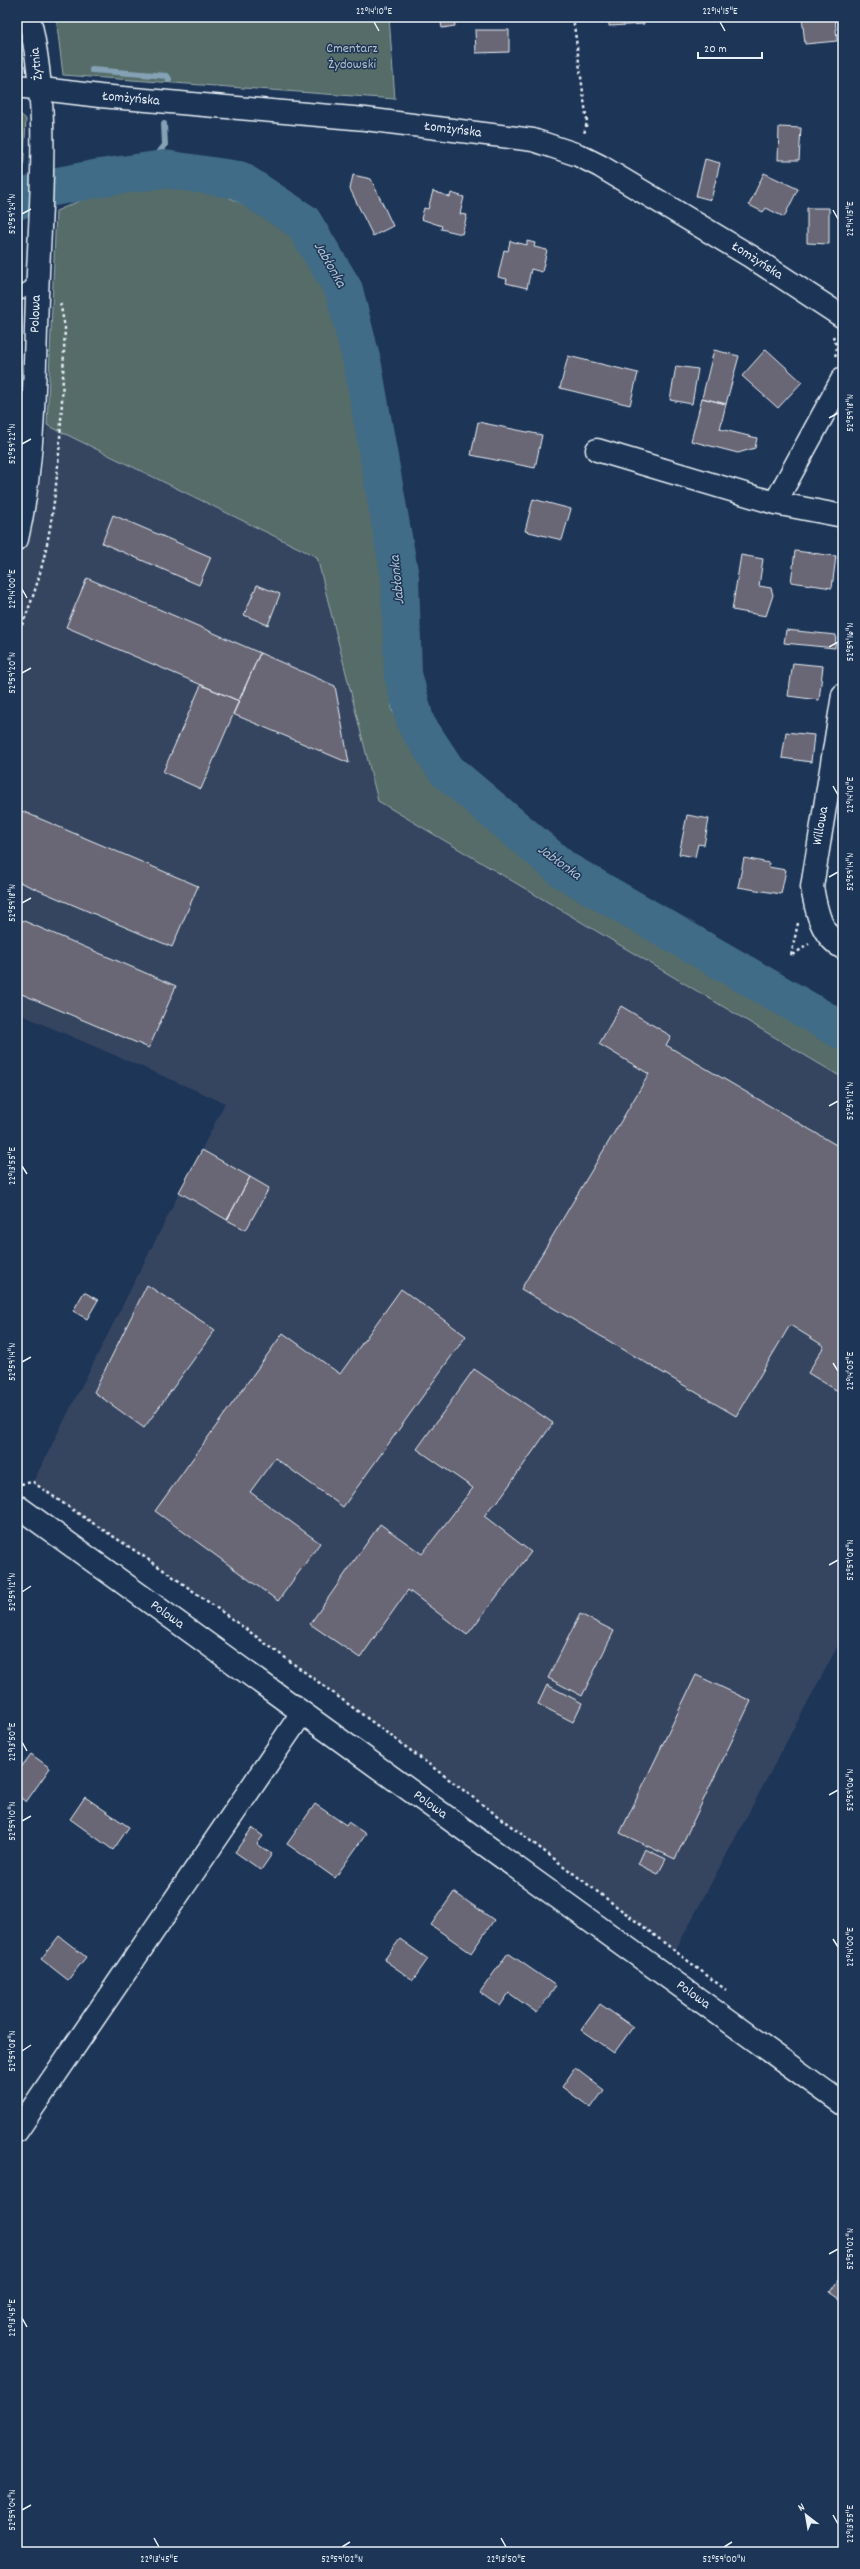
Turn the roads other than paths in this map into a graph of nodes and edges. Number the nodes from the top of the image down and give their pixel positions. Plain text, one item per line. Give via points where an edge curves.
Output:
1 (28, 17) edge
2 (17, 86) edge
3 (40, 88) junction
4 (37, 283) junction
5 (17, 295) edge
6 (843, 317) edge
7 (841, 369) edge
8 (597, 450) dead end
9 (774, 503) junction
10 (843, 516) edge
11 (17, 539) edge
12 (843, 695) edge
13 (843, 948) edge
14 (17, 1506) edge
15 (302, 1713) junction
16 (843, 2104) edge
17 (17, 2131) edge

1 - 3 street, Żytnia via 36,47
2 - 3 street, Łomżyńska
3 - 4 street, Polowa via 43,128
3 - 6 street, Łomżyńska via 100,96 365,119 533,140 578,155 600,166 750,256
4 - 5 lane
4 - 11 street, Polowa via 31,437 27,488
7 - 9 street
8 - 9 street
9 - 10 street
12 - 13 street, Willowa via 812,887 821,936
14 - 15 street, Polowa
15 - 16 street, Polowa
15 - 17 street

